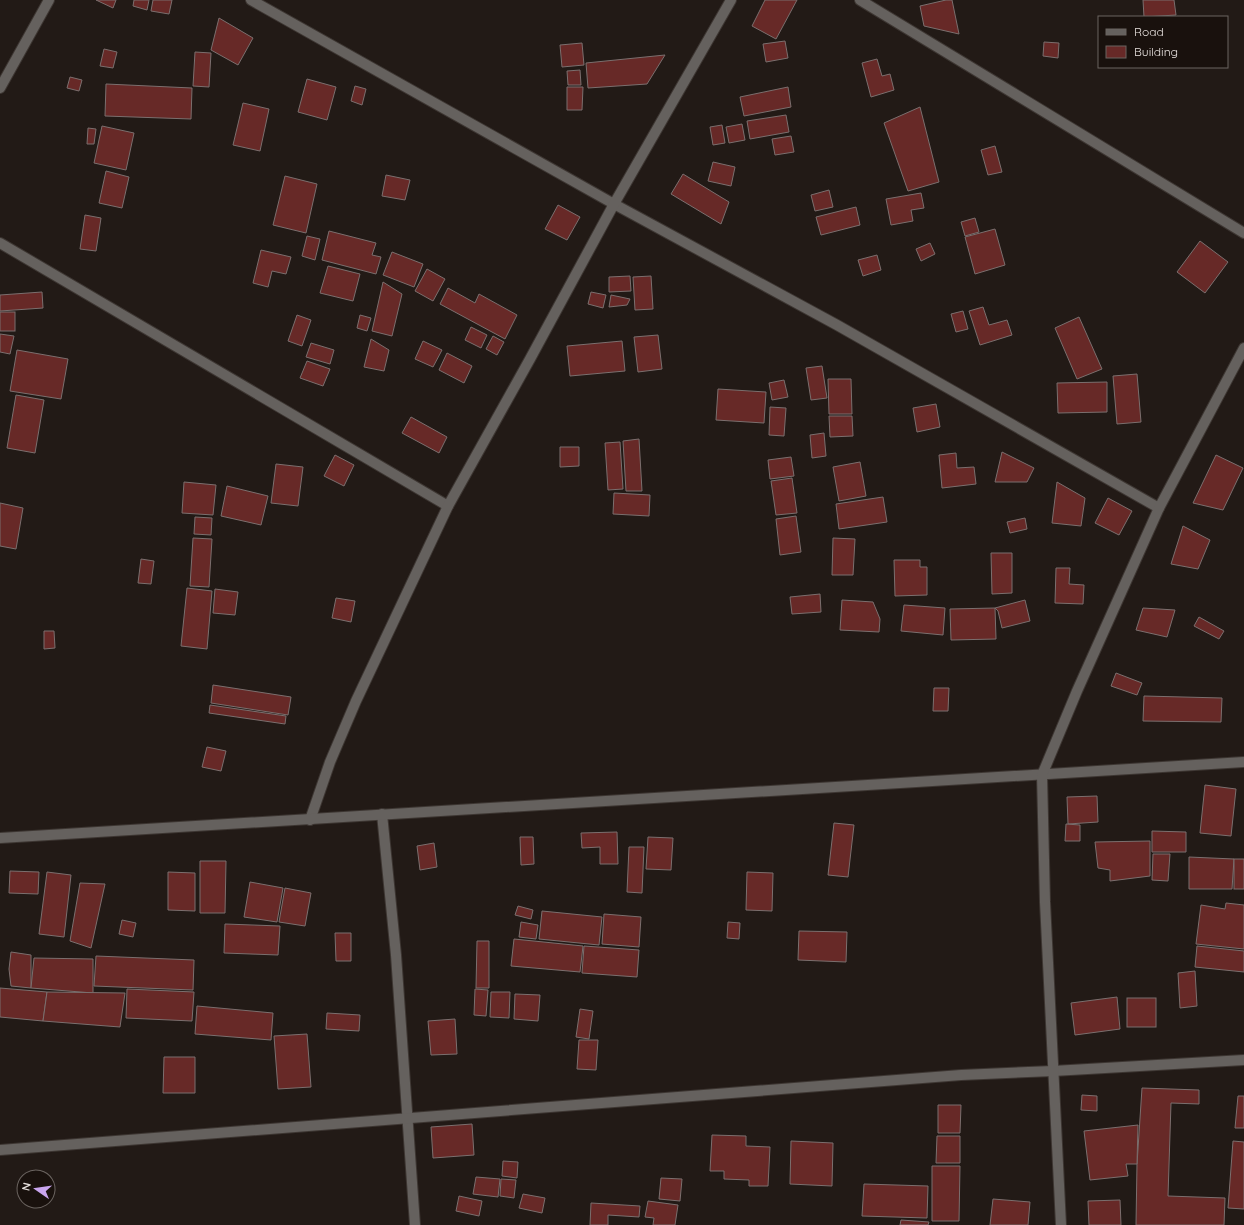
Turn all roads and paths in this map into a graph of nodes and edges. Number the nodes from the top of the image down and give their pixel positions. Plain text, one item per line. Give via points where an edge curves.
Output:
1 (49, 0) edge
2 (251, 0) edge
3 (731, 0) edge
4 (860, 0) edge
5 (0, 88) edge
6 (614, 204) junction
7 (1244, 233) edge
8 (0, 243) edge
9 (1244, 348) edge
10 (448, 506) junction
11 (1160, 508) junction
12 (1244, 762) edge
13 (1042, 775) junction
14 (382, 814) junction
15 (310, 820) junction
16 (0, 838) edge
17 (1244, 1060) edge
18 (1053, 1071) junction
19 (408, 1118) junction
20 (0, 1150) edge
21 (415, 1225) edge
22 (1061, 1225) edge

1 - 5 street
2 - 6 street
3 - 6 street
4 - 7 street
6 - 10 street
6 - 11 street via 844,329
8 - 10 street
9 - 11 street
10 - 15 street via 356,700 330,762
11 - 13 street
12 - 13 street
13 - 14 street
13 - 18 street
14 - 15 street
14 - 19 street
15 - 16 street
17 - 18 street
18 - 19 street via 961,1075
18 - 22 street
19 - 20 street
19 - 21 street

